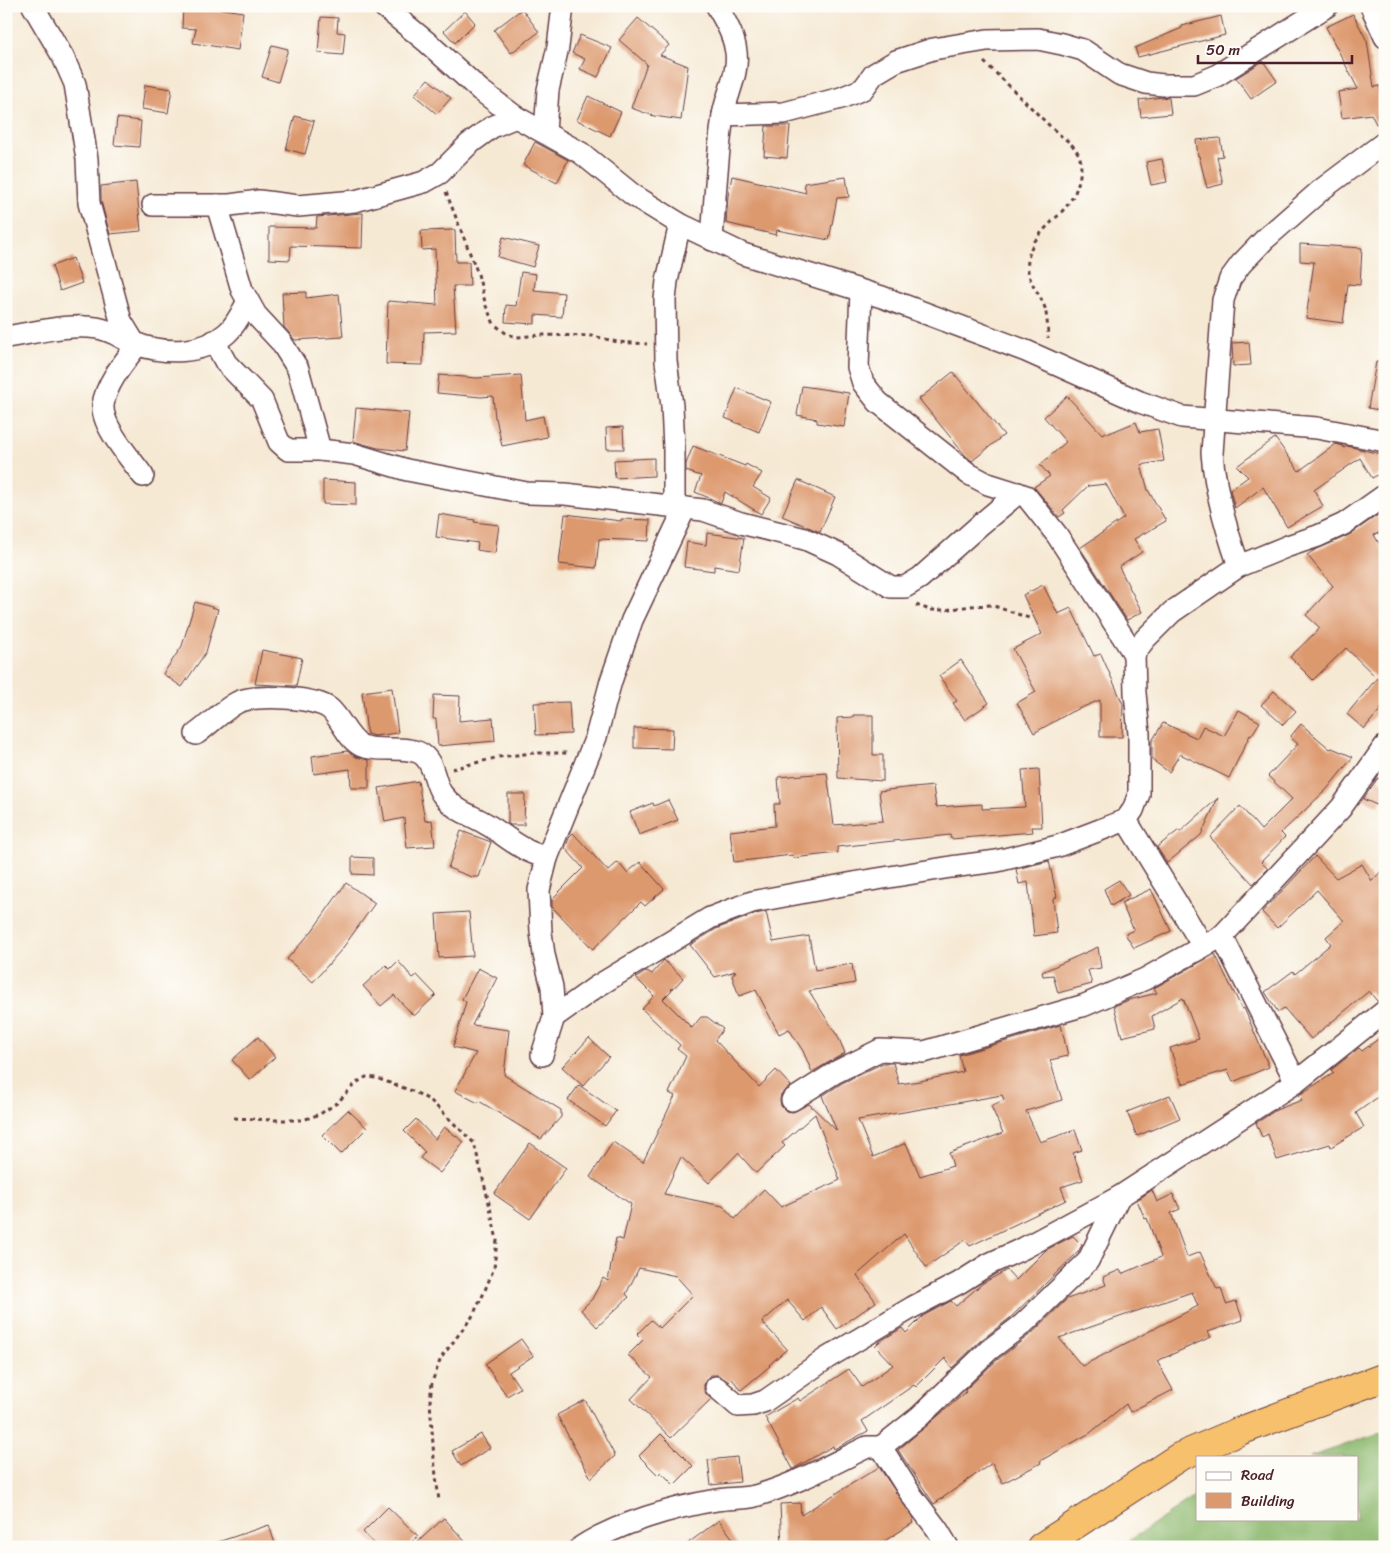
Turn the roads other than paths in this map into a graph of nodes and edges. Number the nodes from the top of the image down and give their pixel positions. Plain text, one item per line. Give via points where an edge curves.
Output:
1 (33, 6) edge
2 (383, 6) edge
3 (563, 6) edge
4 (717, 6) edge
5 (1327, 6) edge
6 (1371, 6) edge
7 (1385, 37) edge
8 (723, 115) junction
9 (516, 117) junction
10 (545, 132) junction
11 (1385, 142) edge
12 (153, 205) dead end
13 (217, 205) junction
14 (680, 224) junction
15 (712, 240) junction
16 (861, 291) junction
17 (248, 301) junction
18 (6, 337) edge
19 (214, 341) junction
20 (137, 344) junction
21 (1216, 419) junction
22 (1385, 441) edge
23 (320, 450) junction
24 (143, 476) dead end
25 (1018, 493) junction
26 (1385, 495) edge
27 (680, 507) junction
28 (1239, 566) junction
29 (1134, 654) junction
30 (196, 734) dead end
31 (1385, 746) edge
32 (1126, 820) junction
33 (547, 858) junction
34 (1222, 936) junction
35 (1203, 946) junction
36 (1385, 1011) edge
37 (554, 1017) junction
38 (542, 1055) dead end
39 (1296, 1082) junction
40 (792, 1100) dead end
41 (1119, 1197) junction
42 (1385, 1377) edge
43 (716, 1387) dead end
44 (881, 1448) junction
45 (581, 1547) edge
46 (948, 1547) edge
47 (1041, 1547) edge

1 - 20 street via 63,57 74,84 87,159 89,203 121,321
2 - 9 street
3 - 10 street via 548,90
4 - 8 street via 730,29 736,53 734,75
5 - 8 street via 1216,76 1194,84 1146,83 1119,74 1083,50 1038,39 987,40 933,49 896,61 874,74 863,89 841,98 784,113
6 - 7 street
8 - 15 street
9 - 10 street
9 - 13 street via 492,127 469,144 440,173 424,182 355,201 298,206 259,201
10 - 14 street via 581,153 633,195
11 - 21 street via 1321,190 1265,239 1230,279 1223,300
12 - 13 street
13 - 17 street
14 - 15 street
14 - 27 street via 665,300 665,345
15 - 16 street via 743,254
16 - 21 street via 1017,347 1140,402 1182,417
16 - 25 street via 858,367 863,383 878,402 969,474
17 - 19 street via 227,333
17 - 23 street via 298,369
18 - 20 street via 74,326 114,332
19 - 20 street via 195,349 176,351
19 - 23 street via 226,363 262,400 284,448
20 - 24 street via 108,389 104,411 107,423
21 - 22 street via 1317,428
21 - 28 street via 1212,453 1214,477 1226,530
23 - 27 street via 354,454 407,470 527,493
25 - 27 street via 920,578 905,587 891,587 838,554 805,540 703,510
25 - 29 street via 1026,496 1057,535
26 - 28 street via 1344,524
27 - 33 street via 632,620 596,737
28 - 29 street via 1172,612
29 - 32 street via 1139,734 1138,794
30 - 33 street via 238,702 273,698 319,702 342,721 349,736 361,746 416,751 425,756 440,791 460,812 484,822 525,850
31 - 34 street via 1341,808
32 - 35 street
32 - 37 street via 1058,846 997,861 752,902 710,918 596,987
33 - 37 street via 539,899
34 - 35 street
34 - 39 street
35 - 40 street via 1145,979 1085,1005 924,1052 880,1050 836,1072
36 - 39 street
37 - 38 street
39 - 41 street
41 - 43 street via 913,1307 827,1358 765,1401 738,1406
41 - 44 street via 1088,1261 1023,1324 989,1350
42 - 47 highway via 1179,1457
44 - 45 street via 867,1447 783,1488 669,1509 597,1536
44 - 46 street

